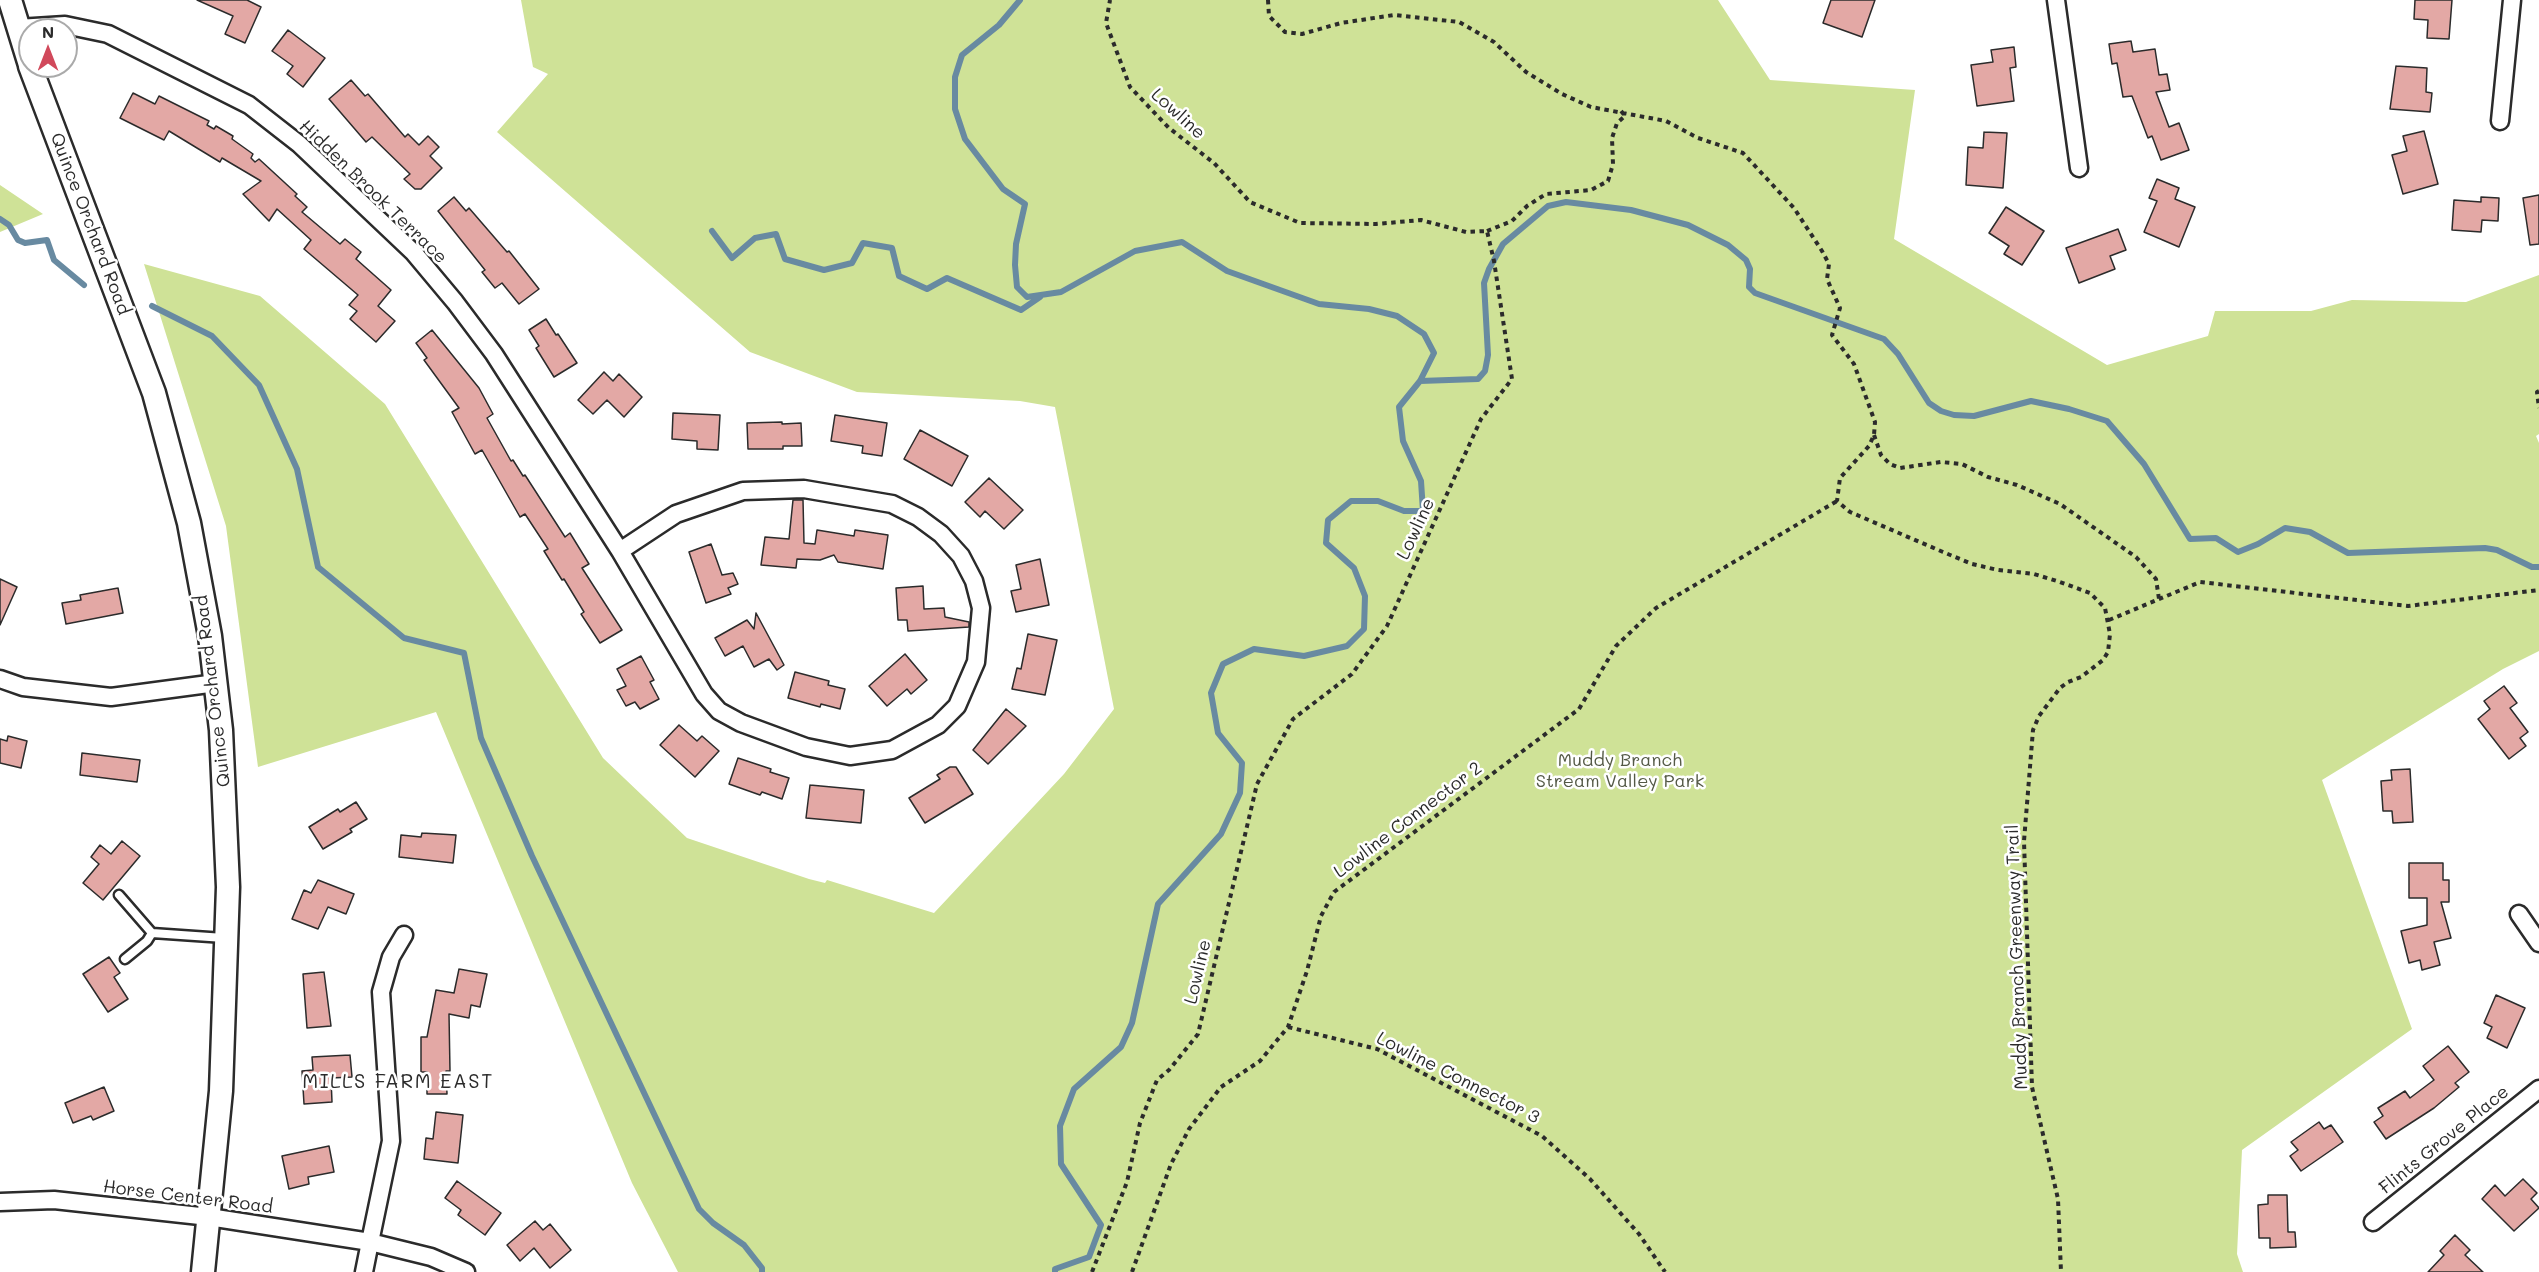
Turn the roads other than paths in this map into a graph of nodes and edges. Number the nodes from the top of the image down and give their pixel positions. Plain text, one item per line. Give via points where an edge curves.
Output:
1 (10, 0) edge
2 (2056, 0) edge
3 (2512, 0) edge
4 (18, 28) edge
5 (78, 28) edge
6 (35, 78) edge
7 (2500, 121) dead end
8 (2079, 168) dead end
9 (620, 551) junction
10 (0, 679) edge
11 (216, 683) junction
12 (119, 895) dead end
13 (2519, 914) dead end
14 (152, 933) junction
15 (404, 935) dead end
16 (227, 938) junction
17 (2539, 943) edge
18 (125, 959) dead end
19 (2539, 1089) edge
20 (0, 1203) edge
21 (209, 1217) junction
22 (2373, 1222) dead end
23 (369, 1242) junction
24 (203, 1272) edge
25 (364, 1272) edge
26 (466, 1272) edge

1 - 4 street, Quince Orchard Road
2 - 8 street
3 - 7 street
5 - 9 street, Hidden Brook Terrace via 108,34 249,105 299,144 414,253 494,354
6 - 11 street, Quince Orchard Road via 154,393 189,523
9 - 9 street, Hidden Brook Terrace via 704,694 719,711 806,747 850,756 892,750 938,725 957,706 976,662 981,608 965,564 941,534 892,504 804,489 742,491 676,514
10 - 11 street via 23,687 111,697
11 - 16 street, Quince Orchard Road via 227,833
12 - 14 lane
13 - 17 street
14 - 16 lane
14 - 18 lane
15 - 23 street via 391,957 381,992 391,1141
16 - 21 street, Quince Orchard Road via 221,1091
19 - 22 street, Flints Grove Place
20 - 21 street, Horse Center Road via 54,1200
21 - 23 street, Horse Center Road
21 - 24 street, Quince Orchard Road
23 - 25 street
23 - 26 street, Horse Center Road via 431,1257

